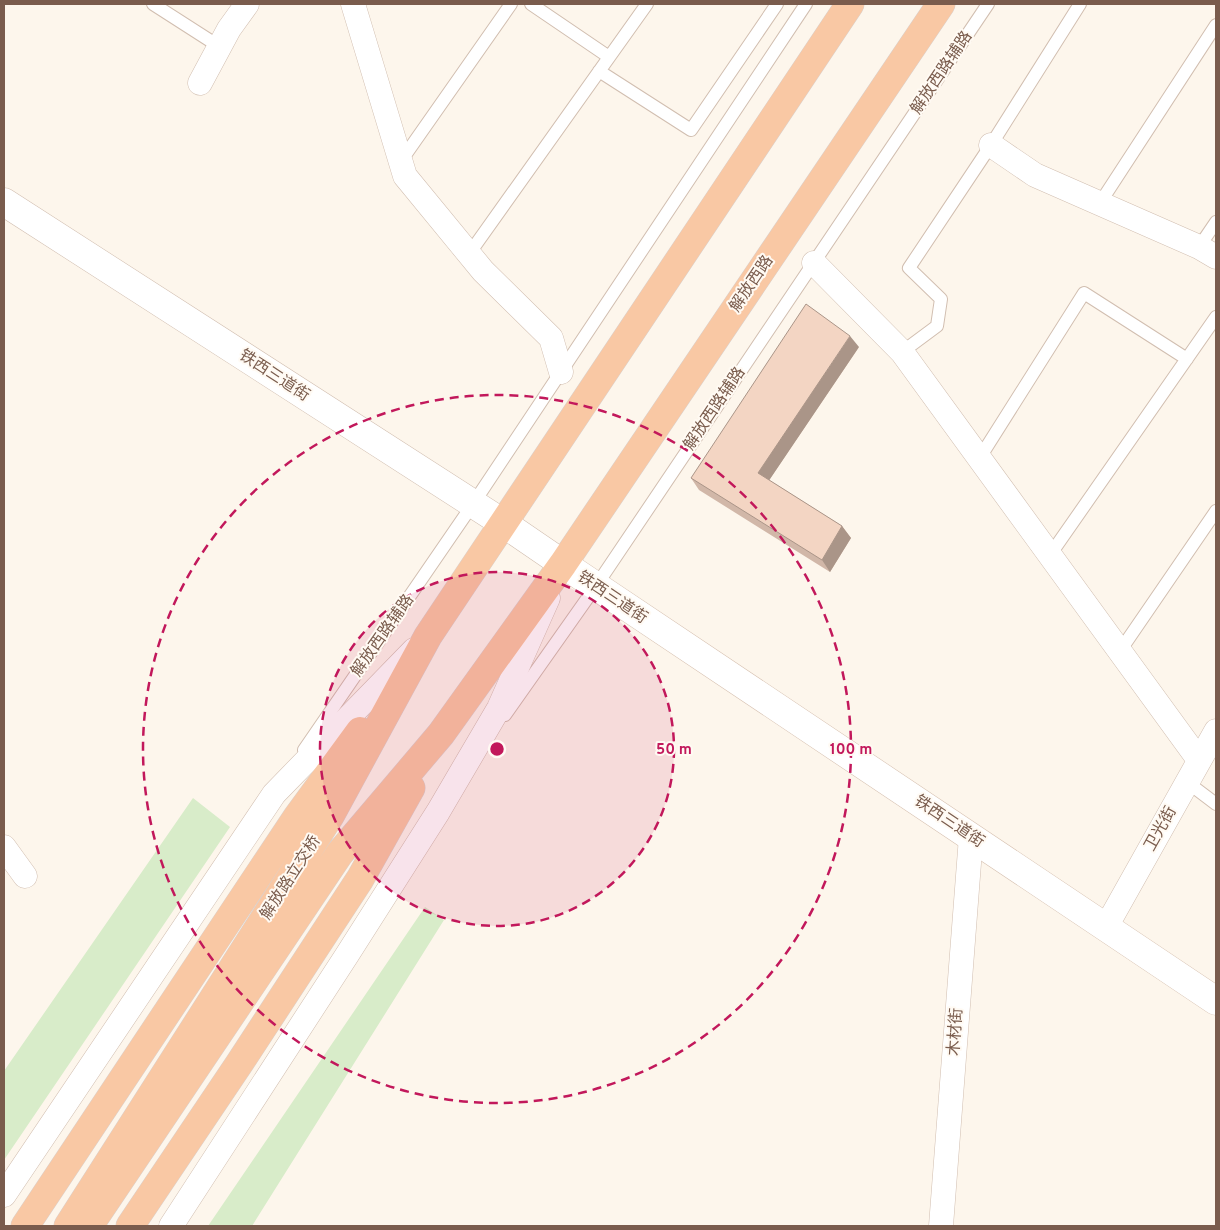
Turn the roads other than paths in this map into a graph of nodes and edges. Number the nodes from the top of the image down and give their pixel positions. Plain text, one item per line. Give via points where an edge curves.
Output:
1 (153, 4) edge
2 (247, 4) edge
3 (511, 4) edge
4 (531, 4) edge
5 (647, 4) edge
6 (777, 4) edge
7 (806, 4) edge
8 (850, 4) edge
9 (941, 4) edge
10 (988, 4) edge
11 (1080, 4) edge
12 (355, 5) edge
13 (1216, 25) edge
14 (220, 47) junction
15 (609, 57) junction
16 (599, 71) junction
17 (200, 83) dead end
18 (991, 144) junction
19 (401, 162) junction
20 (4, 202) edge
21 (1100, 203) junction
22 (1216, 222) edge
23 (1208, 252) edge
24 (469, 254) junction
25 (814, 263) junction
26 (1216, 317) edge
27 (902, 352) junction
28 (1187, 359) junction
29 (561, 372) junction
30 (980, 459) junction
31 (474, 504) junction
32 (1216, 511) edge
33 (503, 523) junction
34 (1050, 555) junction
35 (562, 564) junction
36 (596, 586) junction
37 (428, 636) junction
38 (1120, 651) junction
39 (1216, 731) edge
40 (440, 734) junction
41 (1199, 760) junction
42 (1187, 782) junction
43 (274, 794) junction
44 (1216, 804) edge
45 (438, 812) junction
46 (971, 837) junction
47 (4, 847) edge
48 (25, 876) dead end
49 (1106, 927) junction
50 (1216, 1001) edge
51 (4, 1196) edge
52 (25, 1226) edge
53 (68, 1226) edge
54 (89, 1226) edge
55 (130, 1226) edge
56 (172, 1226) edge
57 (941, 1226) edge

1 - 14 lane
2 - 14 street
3 - 19 lane
4 - 15 lane
5 - 15 lane
6 - 16 lane via 691,130
7 - 29 lane, 解放西路辅路
8 - 33 highway
9 - 35 highway, 解放西路
10 - 25 lane, 解放西路辅路
11 - 18 lane
12 - 19 street
13 - 21 lane
14 - 17 street
15 - 16 lane
16 - 24 lane
18 - 21 street via 1035,175
18 - 27 lane via 909,268 942,299 937,326
19 - 24 street via 405,176
20 - 31 main road, 铁西三道街
21 - 23 street
22 - 23 lane
24 - 29 street via 551,338
25 - 27 street
25 - 36 lane, 解放西路辅路
26 - 28 lane
27 - 30 street
28 - 30 lane via 1084,293
28 - 34 lane
29 - 31 lane, 解放西路辅路
30 - 34 street
31 - 33 main road, 铁西三道街
31 - 43 lane, 解放西路辅路
32 - 38 lane
33 - 35 main road, 铁西三道街
33 - 37 highway, 解放路立交桥
34 - 38 street
35 - 36 main road, 铁西三道街
35 - 40 highway, 解放路立交桥
35 - 45 street via 499,708
36 - 45 lane, 解放西路辅路
36 - 46 main road, 铁西三道街
37 - 43 street
37 - 52 highway via 298,817
37 - 53 highway, 解放路立交桥 via 330,816
38 - 41 street
39 - 41 street, 卫光街
40 - 54 highway, 解放路立交桥 via 340,853
40 - 55 highway via 360,879
41 - 42 street, 卫光街
42 - 44 lane
42 - 49 street, 卫光街
43 - 51 street
45 - 56 street
46 - 49 main road, 铁西三道街
46 - 57 street, 木材街
47 - 48 street
49 - 50 main road, 铁西三道街

